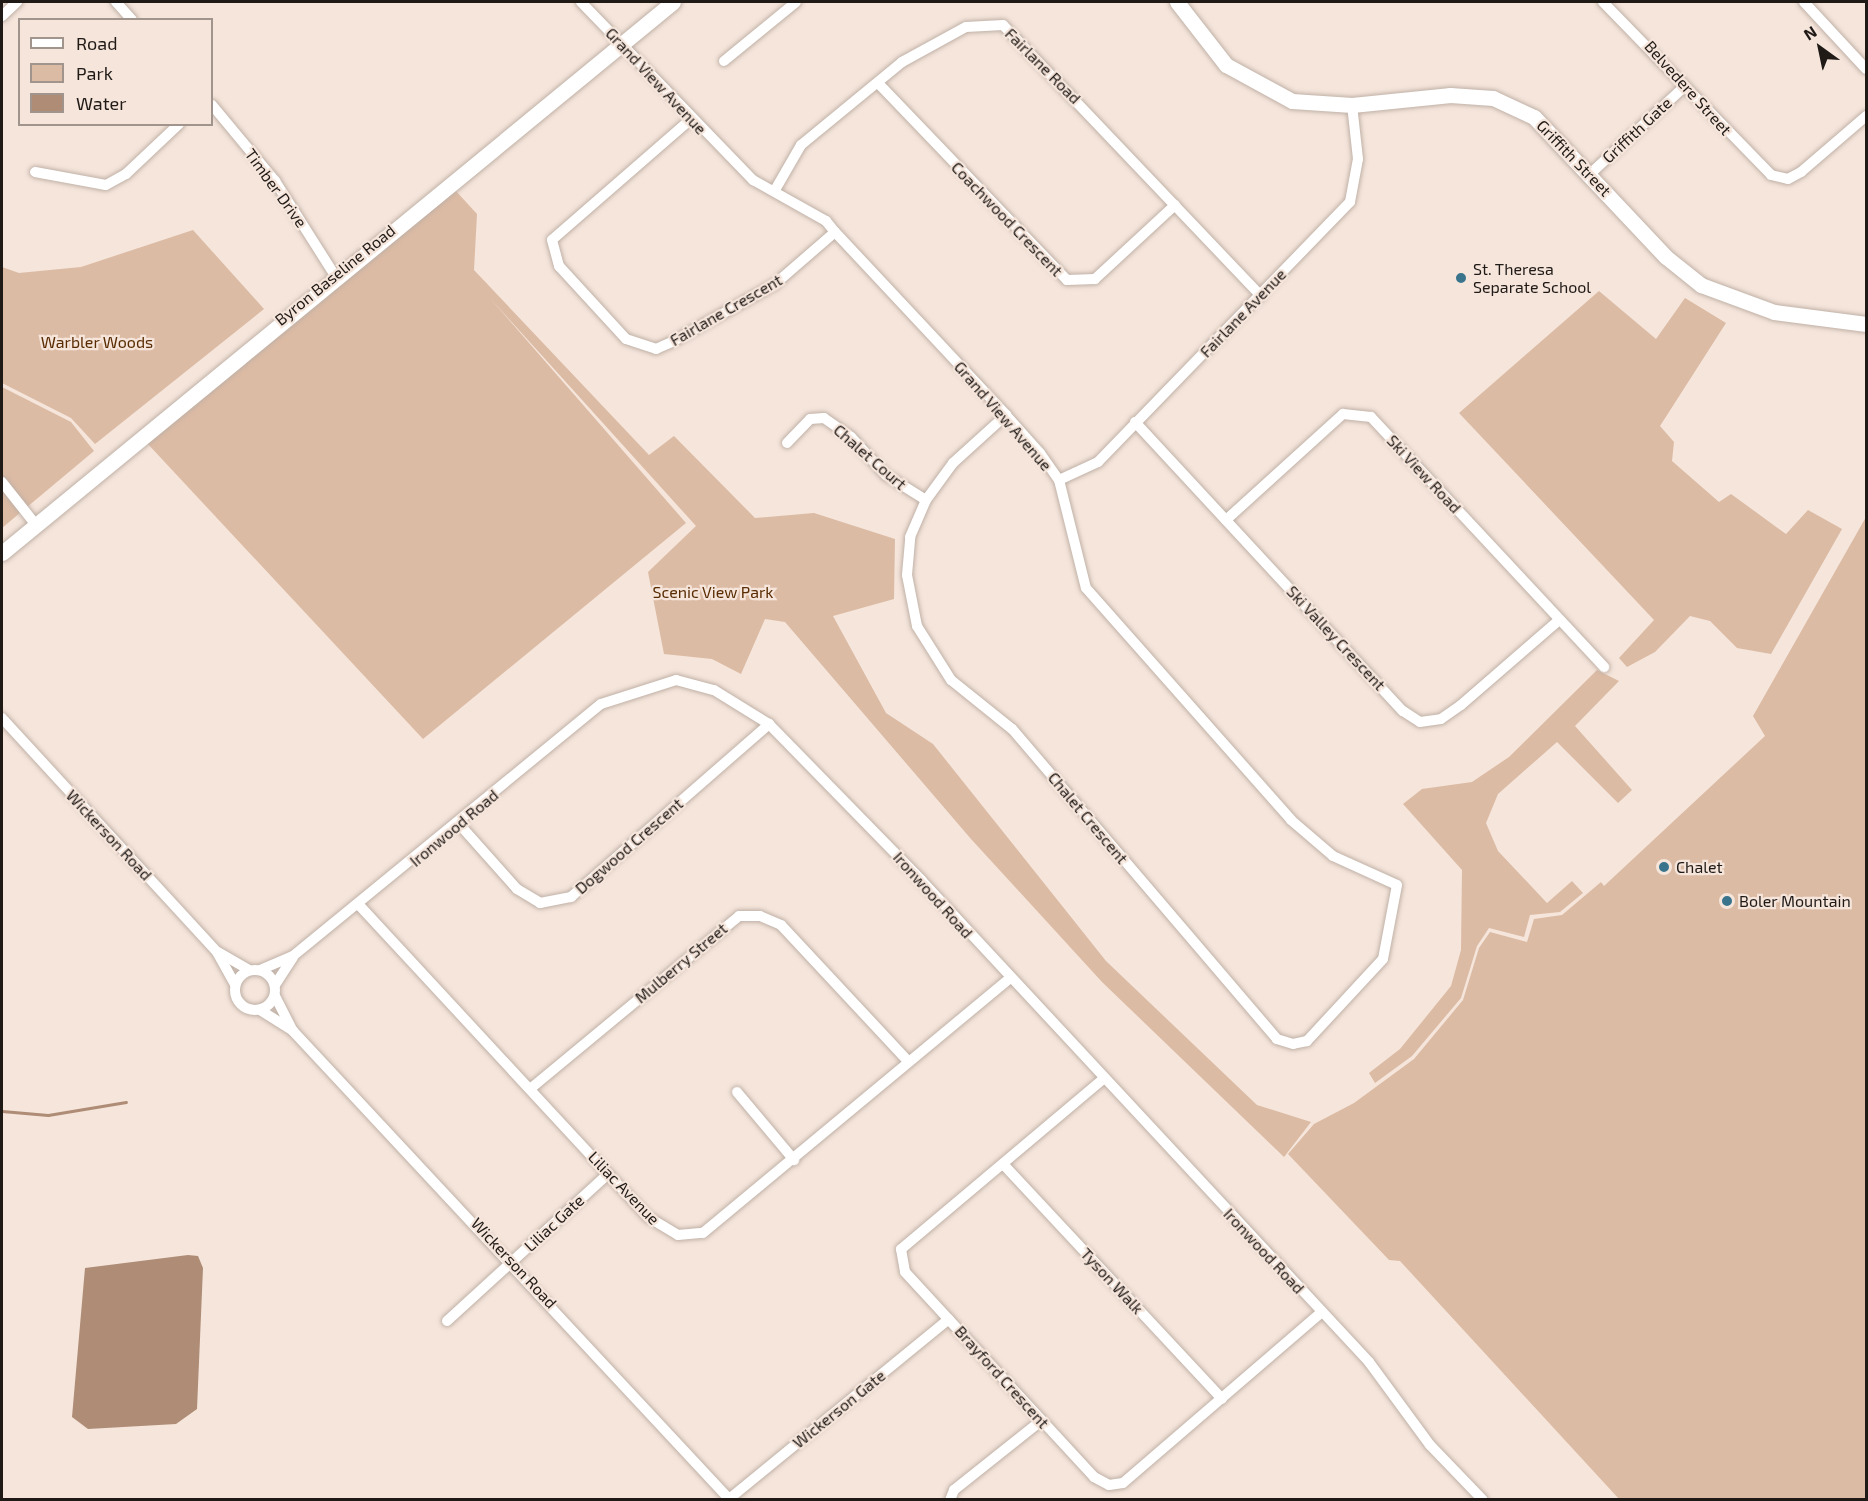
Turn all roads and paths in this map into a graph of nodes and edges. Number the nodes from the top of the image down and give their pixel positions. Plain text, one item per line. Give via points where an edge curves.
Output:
1 (16, 2) edge
2 (116, 2) edge
3 (581, 2) edge
4 (673, 2) edge
5 (796, 2) edge
6 (1177, 2) edge
7 (1603, 2) edge
8 (1804, 2) edge
9 (2, 15) edge
10 (130, 18) edge
11 (621, 44) junction
12 (724, 61) dead end
13 (1866, 69) edge
14 (878, 83) junction
15 (1685, 86) junction
16 (1352, 105) junction
17 (213, 106) edge
18 (1866, 116) edge
19 (691, 119) junction
20 (177, 126) edge
21 (35, 171) dead end
22 (1590, 174) junction
23 (775, 190) junction
24 (1175, 204) junction
25 (835, 231) junction
26 (334, 274) junction
27 (1261, 296) junction
28 (1866, 324) edge
29 (1006, 415) junction
30 (1136, 423) junction
31 (788, 443) dead end
32 (1059, 480) junction
33 (2, 482) edge
34 (926, 500) junction
35 (1226, 520) junction
36 (36, 525) junction
37 (2, 553) edge
38 (1559, 620) junction
39 (1604, 667) dead end
40 (2, 718) edge
41 (769, 724) junction
42 (460, 825) junction
43 (1397, 885) joint
44 (359, 905) junction
45 (218, 952) junction
46 (293, 957) junction
47 (255, 970) junction
48 (1009, 979) junction
49 (235, 984) junction
50 (275, 990) junction
51 (260, 1010) junction
52 (293, 1031) junction
53 (908, 1061) junction
54 (1102, 1080) junction
55 (530, 1089) junction
56 (737, 1092) dead end
57 (794, 1160) junction
58 (1003, 1164) junction
59 (608, 1174) junction
60 (513, 1261) junction
61 (1322, 1311) junction
62 (949, 1319) junction
63 (447, 1321) dead end
64 (1222, 1399) junction
65 (1042, 1420) junction
66 (730, 1499) edge
67 (950, 1500) edge
68 (1483, 1500) edge

1 - 9 street
2 - 10 street
3 - 11 street, Grand View Avenue
4 - 11 main road, Byron Baseline Road
5 - 12 street
6 - 16 main road, Griffith Street via 1203,42 1261,87 1292,101
7 - 15 street, Belvedere Street
8 - 13 street
11 - 19 street, Grand View Avenue
11 - 26 main road, Byron Baseline Road
14 - 23 street, Fairlane Road via 801,145
14 - 24 street, Fairlane Road via 902,62 966,27 1003,25
14 - 24 street, Coachwood Crescent via 1067,280 1095,279
15 - 18 street, Belvedere Street via 1771,176 1788,179
15 - 22 street, Griffith Gate
16 - 22 main road, Griffith Street via 1450,95 1493,98 1534,117
16 - 27 street, Fairlane Avenue via 1358,159 1350,202
17 - 26 street, Timber Drive via 275,181
19 - 23 street, Grand View Avenue via 753,180
19 - 25 street, Fairlane Crescent via 552,240 559,266 626,339 656,349 674,341 775,284
20 - 21 street via 126,174 106,185
22 - 28 main road, Griffith Street via 1666,257 1701,285 1774,312
23 - 25 street, Grand View Avenue via 802,203
24 - 27 street, Fairlane Road
25 - 29 street, Grand View Avenue
26 - 36 main road, Byron Baseline Road
27 - 30 street, Fairlane Avenue
29 - 32 street, Grand View Avenue
29 - 34 street, Chalet Crescent via 953,463
30 - 32 street, Fairlane Avenue via 1098,462
30 - 35 street, Ski Valley Crescent
31 - 34 street, Chalet Court via 810,419 825,418 851,437 886,475
32 - 43 street, Grand View Avenue via 1086,588 1125,638 1291,820 1333,856
33 - 36 street
34 - 43 street, Chalet Crescent via 910,537 907,575 917,626 935,660 1012,729 1277,1039 1293,1044 1307,1041 1363,985 1383,959
35 - 38 street, Ski Valley Crescent via 1403,711 1420,722 1441,719 1461,705
35 - 38 street, Ski View Road via 1343,414 1371,417
36 - 37 main road, Byron Baseline Road
38 - 39 street, Ski View Road
40 - 45 street, Wickerson Road
41 - 42 street, Ironwood Road via 714,690 676,680 631,691 601,704
41 - 42 street, Dogwood Crescent via 571,897 540,903 517,889
41 - 48 street, Ironwood Road
42 - 44 street, Ironwood Road
44 - 46 street, Ironwood Road
44 - 55 street, Liliac Avenue
45 - 47 street, Wickerson Road
45 - 49 street, Wickerson Road
46 - 47 street, Ironwood Road
46 - 50 street, Ironwood Road
47 - 49 street
47 - 50 street, Wickerson Road
48 - 53 street, Liliac Avenue
48 - 54 street, Ironwood Road
49 - 51 street, Wickerson Road via 240,1004
50 - 51 street, Ironwood Road
50 - 52 street, Wickerson Road
51 - 52 street, Wickerson Road
52 - 60 street, Wickerson Road
53 - 55 street, Mulberry Street via 781,925 760,916 738,916
53 - 57 street, Liliac Avenue
54 - 58 street, Brayford Crescent
54 - 61 street, Ironwood Road
55 - 59 street, Liliac Avenue
56 - 57 street
57 - 59 street, Liliac Avenue via 703,1233 691,1236 664,1230
58 - 62 street, Brayford Crescent via 901,1249 905,1272
58 - 64 street, Tyson Walk
59 - 60 street, Liliac Gate
60 - 63 street, Liliac Gate
60 - 66 street, Wickerson Road
61 - 64 street, Brayford Crescent
61 - 68 street, Ironwood Road via 1369,1362 1430,1445
62 - 65 street, Brayford Crescent
62 - 66 street, Wickerson Gate
64 - 65 street, Brayford Crescent via 1123,1483 1109,1485 1094,1477
65 - 67 street via 954,1490

